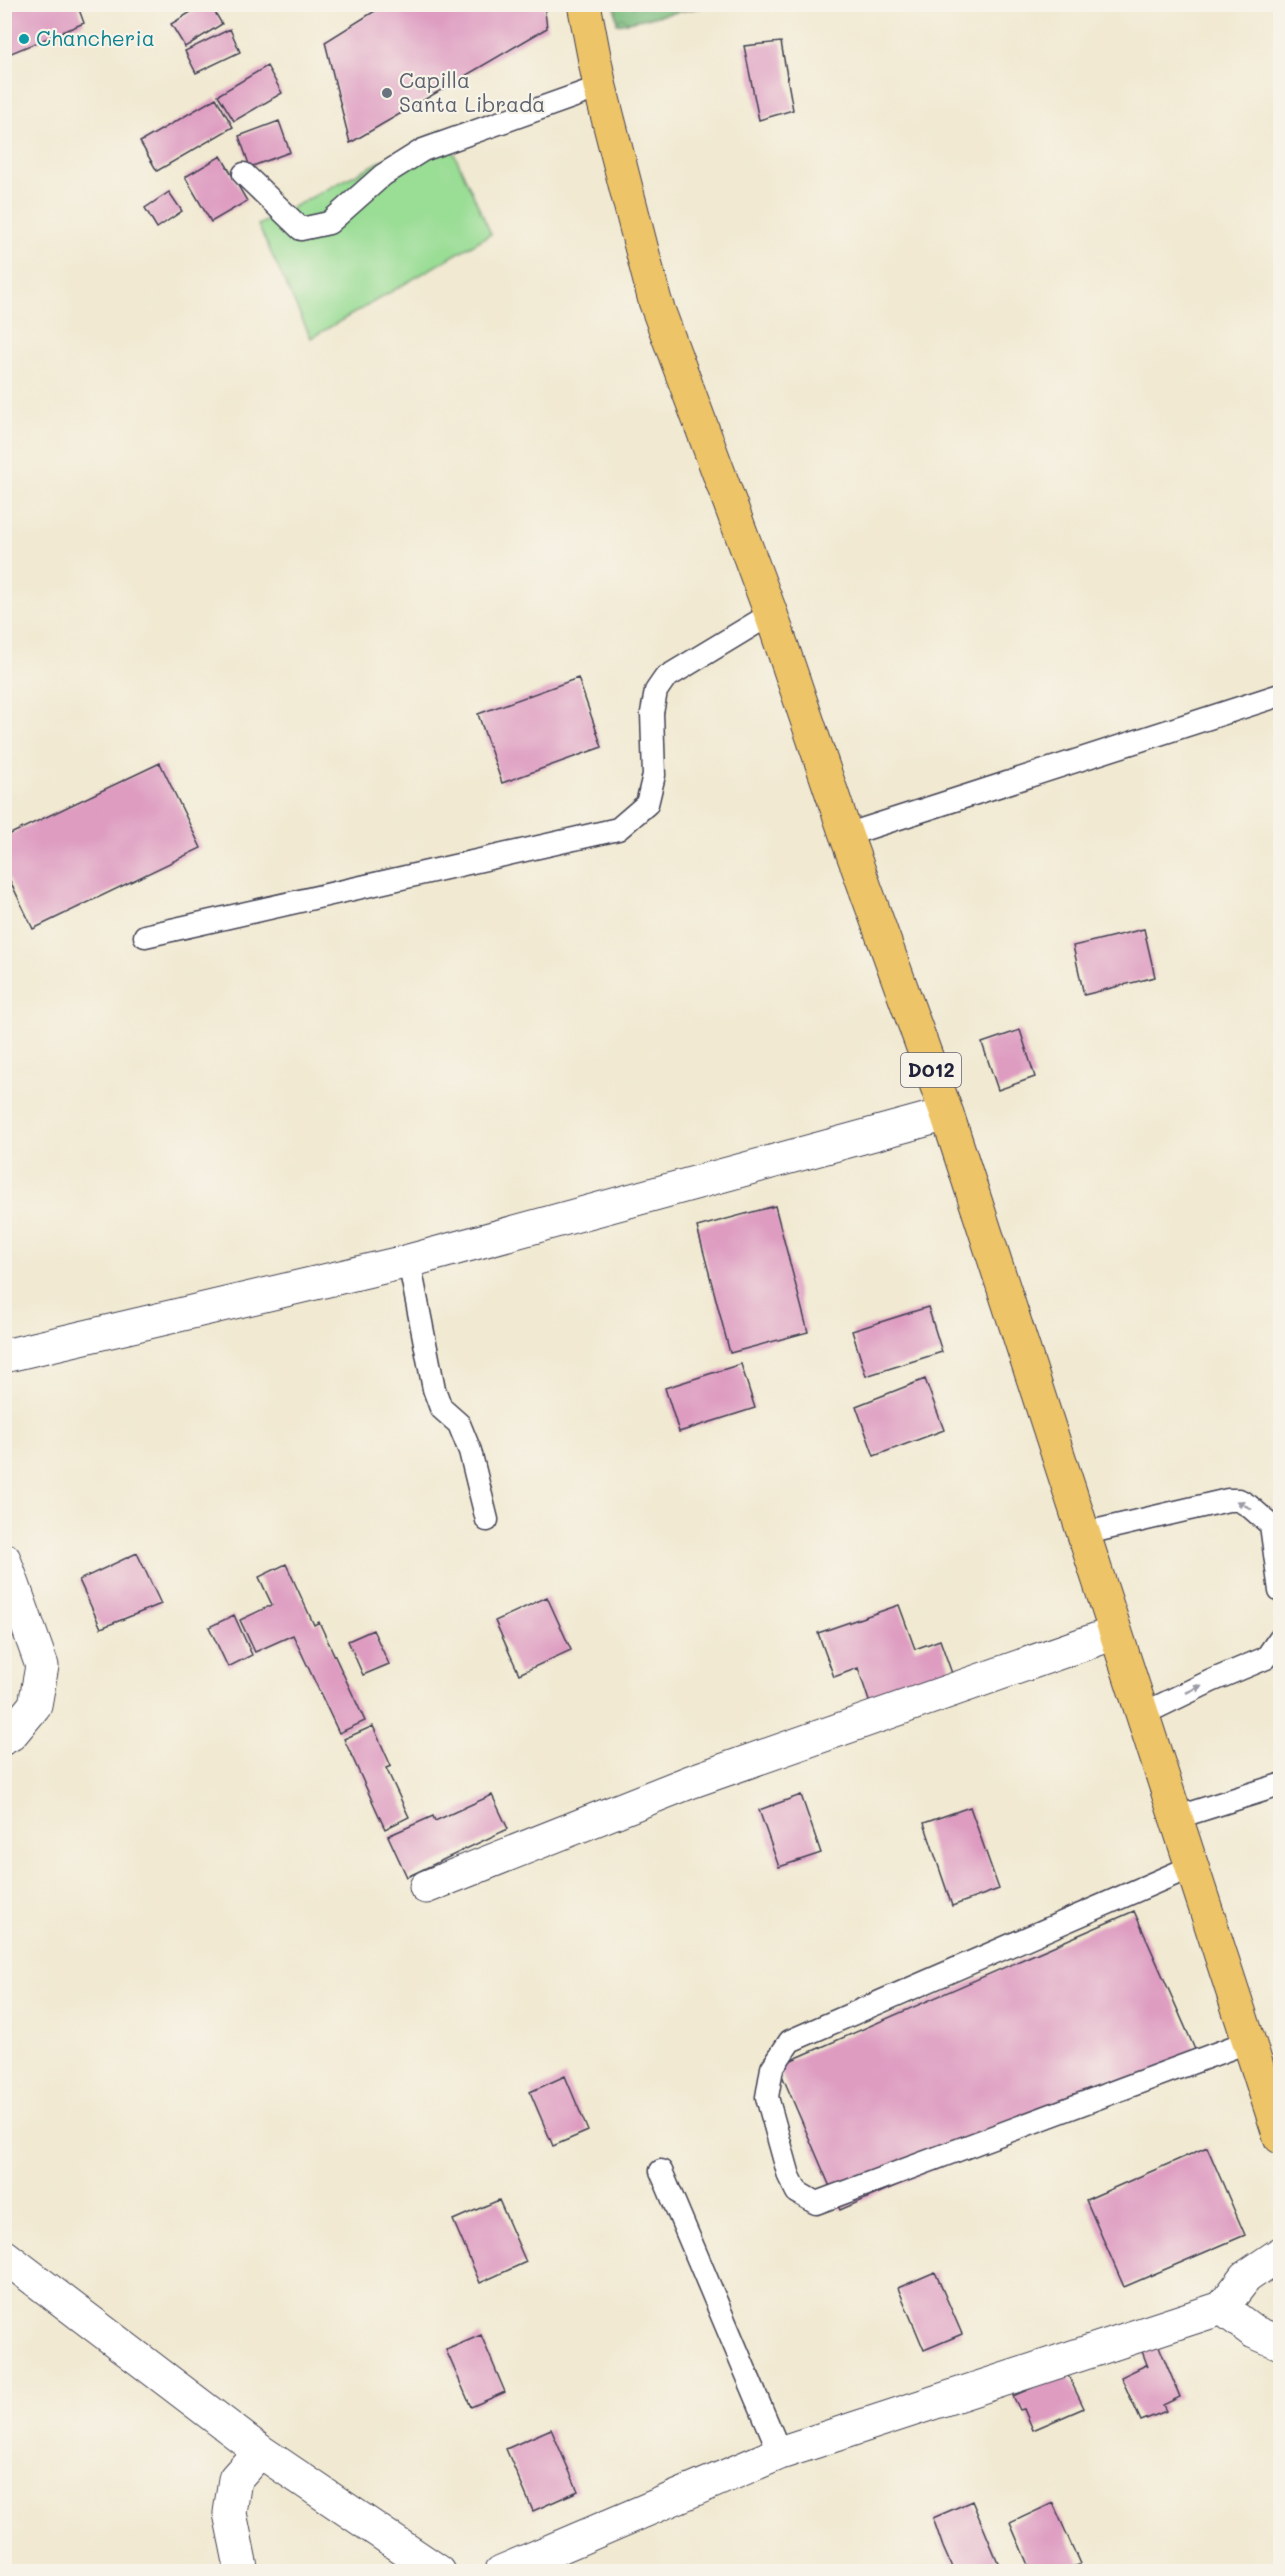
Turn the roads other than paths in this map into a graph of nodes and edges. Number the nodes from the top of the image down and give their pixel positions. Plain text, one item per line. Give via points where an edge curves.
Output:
1 (584, 4) edge
2 (600, 87) junction
3 (244, 174) dead end
4 (771, 614) junction
5 (1281, 695) edge
6 (846, 835) junction
7 (145, 936) dead end
8 (947, 1114) junction
9 (409, 1261) junction
10 (4, 1356) edge
11 (487, 1520) dead end
12 (1082, 1534) junction
13 (4, 1558) edge
14 (1281, 1591) edge
15 (1115, 1633) junction
16 (1281, 1638) edge
17 (1142, 1715) junction
18 (4, 1738) edge
19 (1281, 1785) edge
20 (1175, 1818) junction
21 (1193, 1866) junction
22 (426, 1887) dead end
23 (1250, 2041) junction
24 (1281, 2137) edge
25 (662, 2171) dead end
26 (1281, 2254) edge
27 (4, 2256) edge
28 (1222, 2308) junction
29 (1281, 2343) edge
30 (260, 2451) junction
31 (780, 2452) junction
32 (242, 2571) edge
33 (439, 2571) edge
34 (501, 2571) edge

1 - 2 main road, D012
2 - 3 lane via 423,150 383,175 329,223 301,229
2 - 4 main road, D012 via 655,301
4 - 6 main road, D012
4 - 7 lane via 664,678 656,691 652,713 654,774 647,804 618,829
5 - 6 lane
6 - 8 main road, D012
8 - 9 street
8 - 12 main road, D012
9 - 10 street
9 - 11 lane via 434,1389 441,1408 459,1424
14 -> 12 lane via 1270,1525 1239,1500
12 - 15 main road, D012
13 - 18 street via 42,1666 35,1705
15 - 17 main road, D012
15 - 22 street via 690,1782
17 -> 16 lane via 1266,1658
17 - 20 main road, D012
19 - 20 lane
20 - 21 main road, D012
21 - 23 main road, D012
21 - 23 lane via 790,2041 772,2068 767,2097 789,2176 797,2192 816,2203
23 - 24 main road, D012
25 - 31 lane
26 - 28 street via 1246,2277
27 - 30 street
28 - 29 street via 1254,2332
28 - 31 street
30 - 32 street via 235,2479 230,2513
30 - 33 street
31 - 34 street

